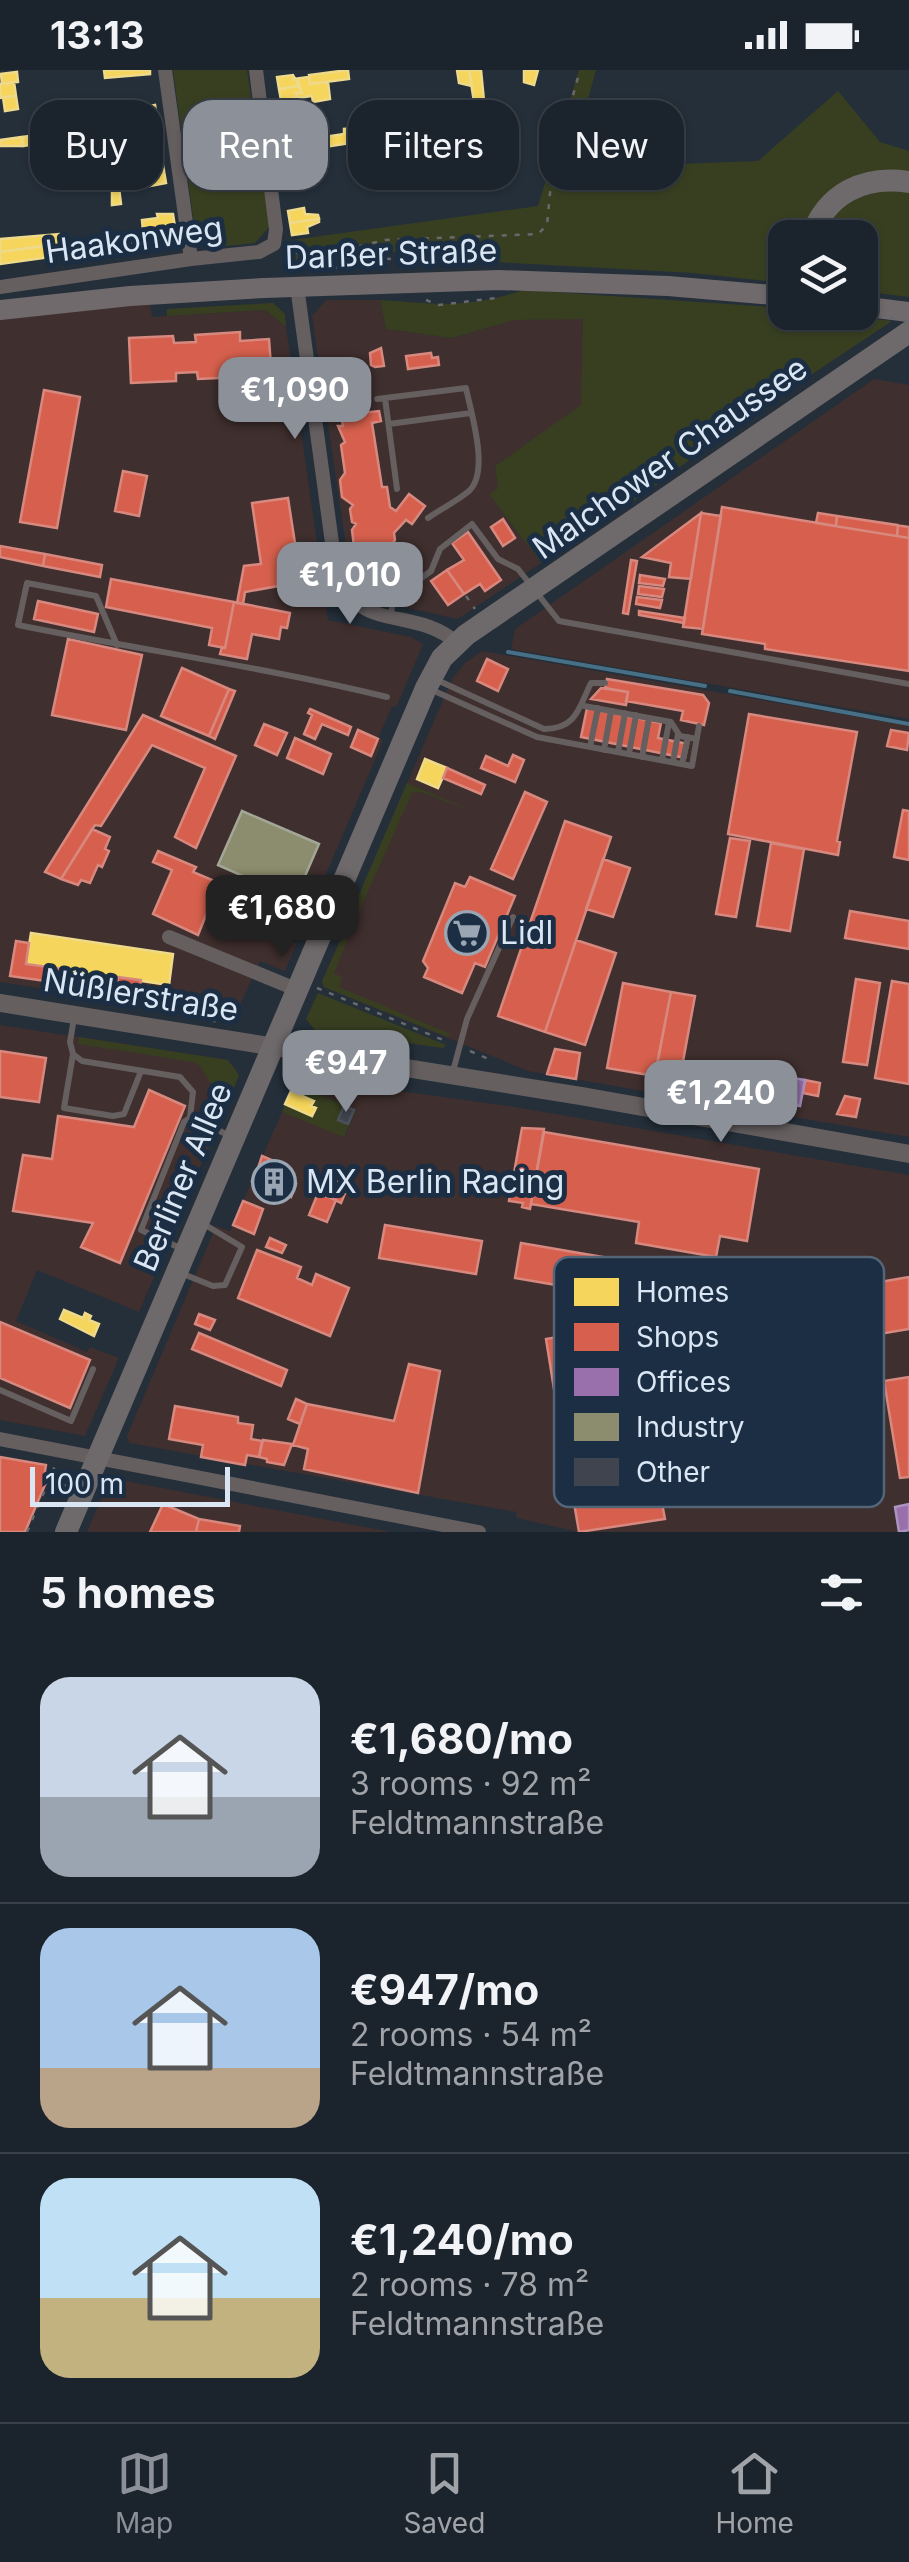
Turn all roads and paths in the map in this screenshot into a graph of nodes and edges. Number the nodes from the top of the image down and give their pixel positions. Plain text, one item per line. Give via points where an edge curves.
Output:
1 (165, 70) edge
2 (256, 70) edge
3 (580, 70) edge
4 (909, 182) edge
5 (819, 220) edge
6 (258, 252) junction
7 (191, 259) junction
8 (0, 286) edge
9 (297, 286) junction
10 (768, 295) edge
11 (878, 308) edge
12 (0, 310) edge
13 (909, 312) edge
14 (878, 317) edge
15 (909, 322) edge
16 (909, 332) edge
17 (471, 414) junction
18 (389, 424) junction
19 (397, 489) dead end
20 (428, 518) dead end
21 (534, 590) junction
22 (466, 596) dead end
23 (476, 610) dead end
24 (390, 618) junction
25 (462, 639) junction
26 (117, 645) junction
27 (429, 682) junction
28 (604, 684) dead end
29 (909, 684) edge
30 (387, 697) dead end
31 (584, 706) junction
32 (598, 708) junction
33 (611, 711) junction
34 (625, 714) junction
35 (636, 716) junction
36 (649, 718) junction
37 (669, 722) junction
38 (699, 726) dead end
39 (678, 733) junction
40 (688, 737) junction
41 (697, 739) junction
42 (590, 747) junction
43 (604, 750) junction
44 (618, 752) junction
45 (629, 754) junction
46 (642, 757) junction
47 (662, 760) junction
48 (673, 762) junction
49 (682, 764) junction
50 (330, 915) junction
51 (513, 916) dead end
52 (353, 925) dead end
53 (168, 937) dead end
54 (307, 989) junction
55 (0, 1003) edge
56 (74, 1014) junction
57 (460, 1047) junction
58 (273, 1048) junction
59 (73, 1054) junction
60 (493, 1061) dead end
61 (142, 1071) junction
62 (452, 1076) junction
63 (190, 1118) junction
64 (234, 1138) junction
65 (909, 1154) edge
66 (199, 1221) junction
67 (182, 1261) junction
68 (93, 1369) dead end
69 (0, 1390) edge
70 (0, 1439) edge
71 (98, 1458) junction
72 (55, 1464) dead end
73 (49, 1479) junction
74 (67, 1487) dead end
75 (27, 1532) edge
76 (66, 1532) edge
77 (479, 1532) edge

1 - 7 street
2 - 6 street, Haakonweg via 276,229 274,244
3 - 6 path via 552,172 547,225 538,234 385,240 318,256
4 - 5 main road via 871,181 848,190
6 - 7 street, Haakonweg
7 - 8 street, Haakonweg
9 - 10 main road, Darßer Straße via 544,280
9 - 12 main road, Darßer Straße
9 - 24 street via 337,574 354,603
11 - 13 main road
14 - 15 path, bridge
16 - 21 main road, Malchower Chaussee
17 - 18 lane
17 - 18 lane via 466,388 381,398
17 - 20 lane via 479,456 473,488
18 - 19 lane
21 - 24 lane via 518,569 498,559 472,524 440,549 431,571 394,598
21 - 25 main road, Malchower Chaussee
21 - 29 lane via 559,620
22 - 23 path
24 - 25 street
25 - 27 main road, Berliner Allee
26 - 26 lane via 18,625 27,583 96,596
26 - 30 lane
27 - 31 lane via 544,729 563,728
27 - 42 lane via 537,737
27 - 50 main road, Berliner Allee
28 - 31 lane via 591,683
31 - 32 lane
32 - 33 lane
32 - 42 lane
33 - 34 lane
33 - 43 lane
34 - 35 lane
34 - 44 lane
35 - 36 lane
35 - 45 lane
36 - 37 lane
36 - 46 lane
37 - 39 lane
37 - 47 lane
38 - 41 lane
39 - 40 lane
39 - 48 lane
40 - 41 lane
40 - 49 lane
41 - 49 lane via 692,766
42 - 43 lane
43 - 44 lane
44 - 45 lane
45 - 46 lane
46 - 47 lane
47 - 48 lane
48 - 49 lane
50 - 52 lane
50 - 54 main road, Berliner Allee
51 - 57 lane
53 - 54 street
54 - 57 path
54 - 58 main road, Berliner Allee
55 - 56 street, Nüßlerstraße
56 - 58 street, Nüßlerstraße
56 - 59 lane
57 - 60 path
57 - 62 lane
58 - 62 street, Nüßlerstraße
58 - 64 main road, Berliner Allee
59 - 61 lane
59 - 61 lane via 64,1108 124,1114
61 - 63 lane via 180,1077 192,1092
62 - 65 street, Nüßlerstraße
63 - 64 lane
63 - 67 lane via 140,1230
64 - 66 main road, Berliner Allee
66 - 67 main road, Berliner Allee
66 - 67 lane via 242,1247 226,1285 213,1286
67 - 71 main road, Berliner Allee
68 - 69 lane via 72,1421
70 - 71 street
71 - 76 main road, Berliner Allee
71 - 77 street
72 - 73 path
73 - 74 path
73 - 75 path

